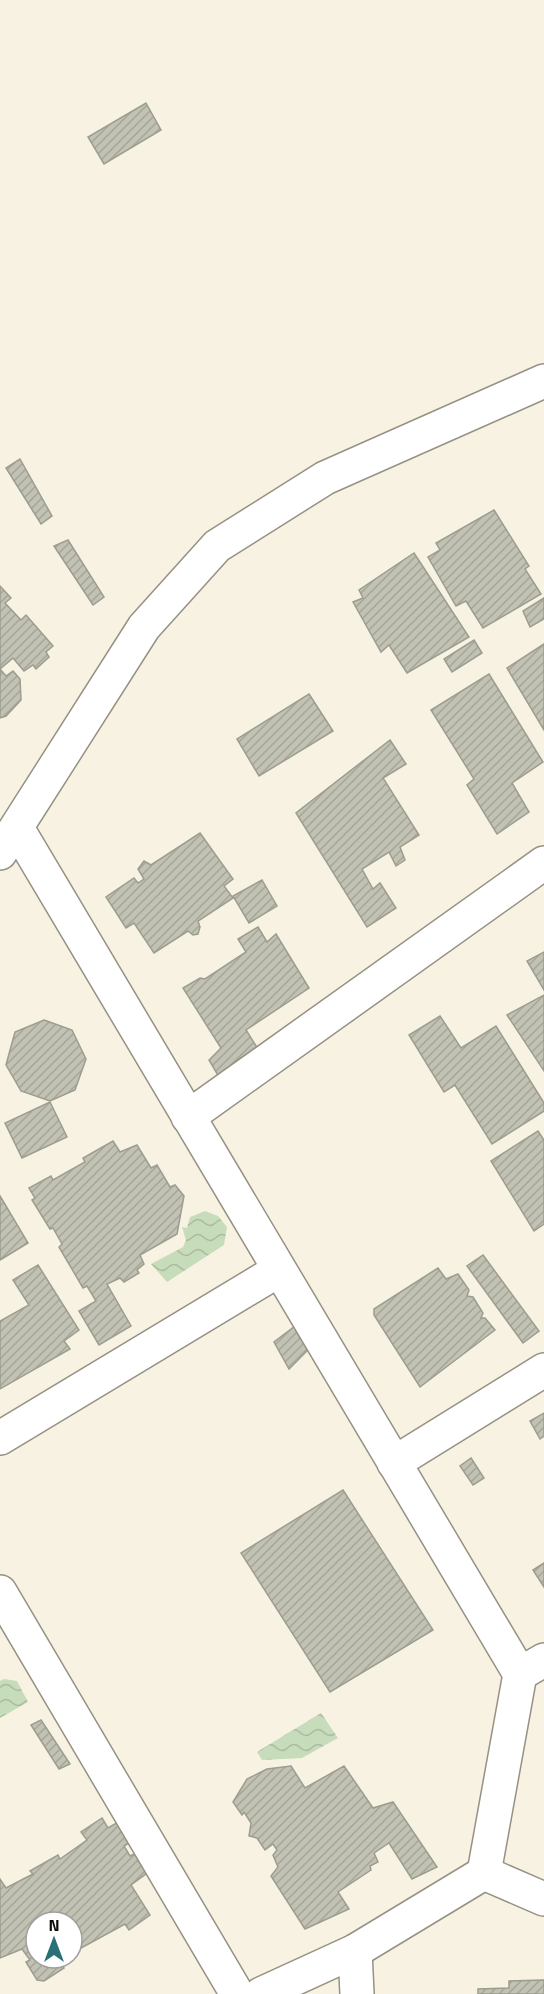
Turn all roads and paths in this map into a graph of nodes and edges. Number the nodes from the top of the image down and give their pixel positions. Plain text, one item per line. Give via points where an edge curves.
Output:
1 (544, 381) edge
2 (8, 841) edge
3 (544, 863) edge
4 (188, 1117) junction
5 (279, 1270) junction
6 (544, 1370) edge
7 (0, 1438) edge
8 (394, 1463) junction
9 (0, 1592) edge
10 (532, 1667) edge
11 (484, 1872) junction
12 (544, 1899) edge
13 (355, 1951) junction
14 (237, 1994) edge
15 (261, 1994) edge
16 (357, 1994) edge

1 - 2 street via 326,478 216,546 144,627
2 - 4 street
3 - 4 street
4 - 5 street
5 - 7 street
5 - 8 street
6 - 8 street
8 - 10 street
9 - 14 street
10 - 11 street
11 - 12 street
11 - 13 street
13 - 15 street
13 - 16 street

